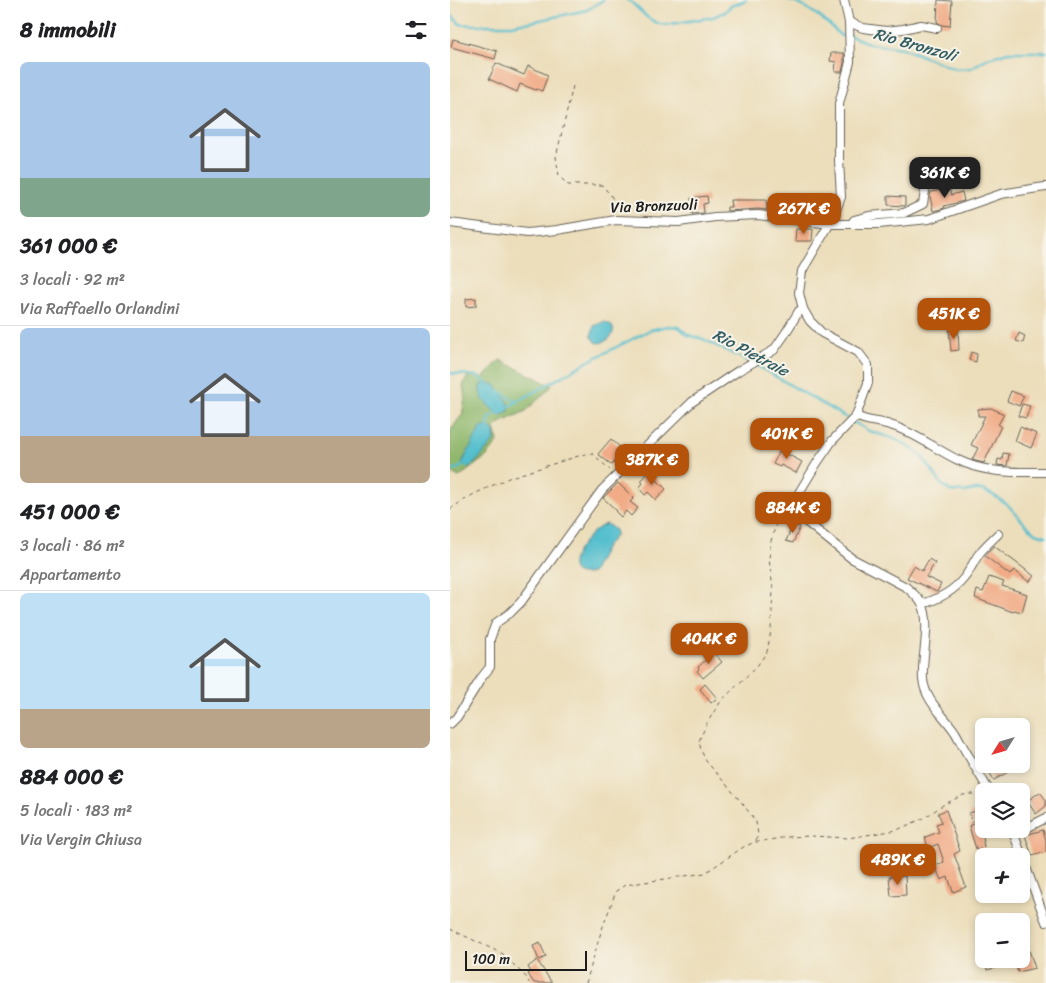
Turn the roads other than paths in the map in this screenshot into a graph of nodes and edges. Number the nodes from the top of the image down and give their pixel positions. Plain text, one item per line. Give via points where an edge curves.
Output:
1 (844, 0) edge
2 (848, 22) junction
3 (938, 28) dead end
4 (1046, 187) edge
5 (925, 191) dead end
6 (450, 223) edge
7 (830, 224) junction
8 (852, 224) junction
9 (803, 309) junction
10 (856, 416) junction
11 (1046, 472) edge
12 (998, 534) dead end
13 (922, 604) junction
14 (450, 724) edge
15 (984, 783) edge
16 (1046, 818) edge
17 (1030, 824) edge
18 (1016, 838) edge
19 (1046, 922) edge

1 - 2 street
2 - 3 street via 886,31 921,25
2 - 7 street via 850,62 839,104 841,197
4 - 8 street, Via Bronzuoli via 1001,194 929,220
5 - 8 street via 923,204 904,213 869,216 854,220
6 - 7 street, Via Bronzuoli via 527,232 616,220 679,222 758,215
7 - 8 street, Via Bronzuoli
7 - 9 street via 802,271 799,293
9 - 10 street via 822,333 858,352 868,365 868,383
9 - 14 street via 774,350 692,402 602,490 521,602 496,623 490,639 490,666
10 - 11 street via 890,425 984,470
10 - 13 street via 832,441 817,463 797,496 796,507 803,519 852,558 906,587
12 - 13 street via 950,592
13 - 15 street via 926,628 923,680 926,692 954,731
16 - 17 street
18 - 19 street

